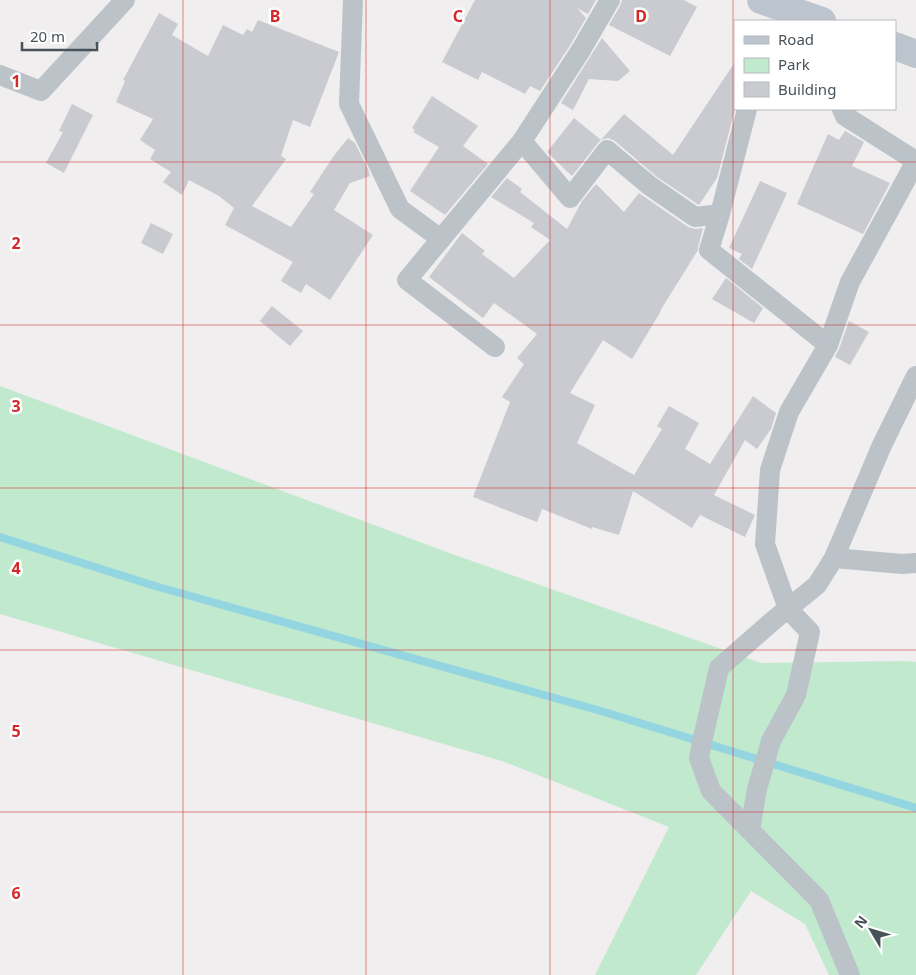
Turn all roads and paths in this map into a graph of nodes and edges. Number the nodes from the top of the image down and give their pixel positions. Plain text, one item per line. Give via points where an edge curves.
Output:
1 (125, 0) edge
2 (352, 0) edge
3 (610, 0) edge
4 (770, 9) edge
5 (818, 20) edge
6 (896, 46) edge
7 (916, 54) edge
8 (0, 75) edge
9 (747, 110) edge
10 (842, 110) edge
11 (522, 141) junction
12 (916, 161) edge
13 (720, 214) junction
14 (441, 238) junction
15 (828, 345) junction
16 (495, 347) dead end
17 (916, 376) edge
18 (834, 558) junction
19 (916, 563) edge
20 (788, 608) junction
21 (750, 830) junction
22 (850, 975) edge

1 - 8 street via 41,91
2 - 14 street via 349,104 400,209
3 - 11 street
4 - 5 main road
6 - 7 main road
9 - 13 street
10 - 12 street via 845,116
11 - 13 street via 570,198 607,150 650,186 695,217
11 - 14 street
12 - 15 street via 850,282
13 - 15 street via 709,250
14 - 16 street via 407,280
15 - 20 street via 788,412 770,470 765,544
17 - 18 street via 882,445
18 - 19 street
18 - 20 street via 817,585
20 - 21 street via 810,632 796,695 771,740
20 - 21 street via 719,668 699,758 711,791
21 - 22 street via 820,900

